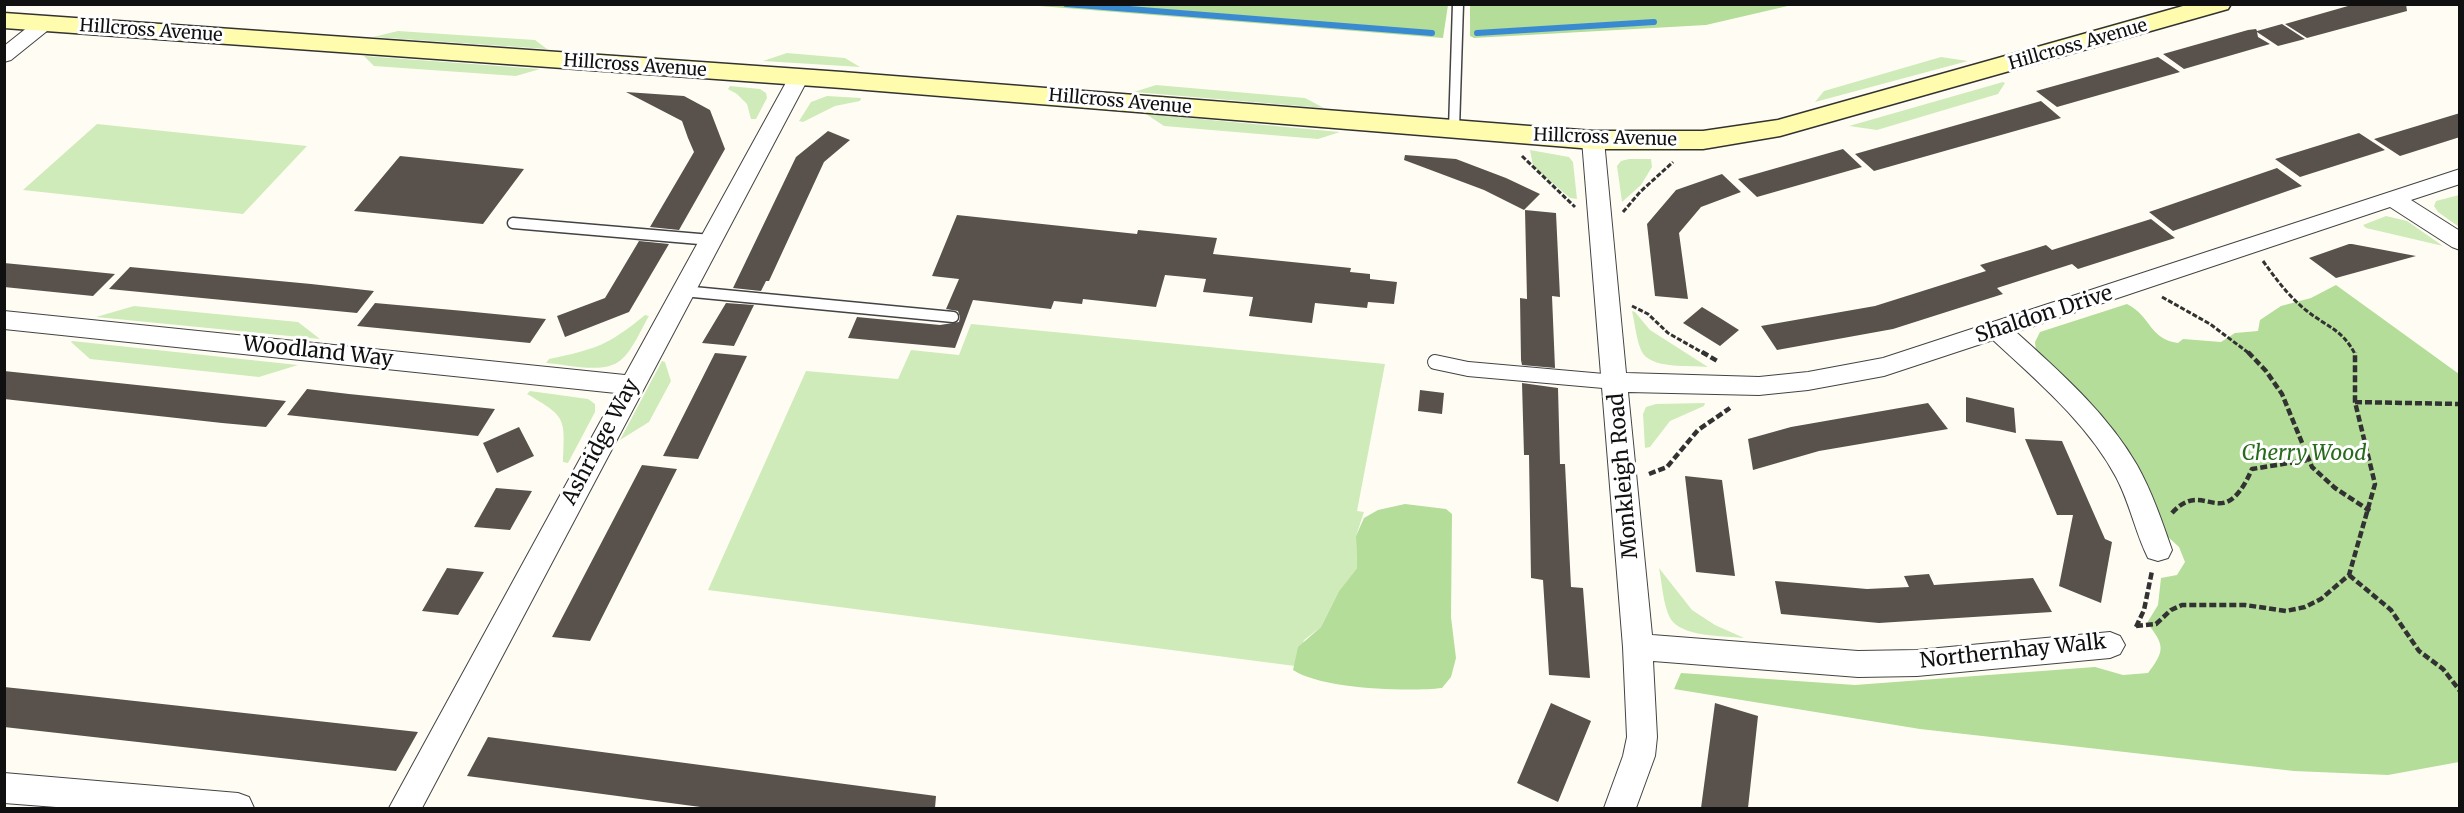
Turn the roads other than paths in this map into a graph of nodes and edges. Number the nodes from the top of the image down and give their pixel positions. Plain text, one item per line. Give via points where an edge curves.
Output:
1 (1458, 4) edge
2 (2219, 4) edge
3 (4, 20) edge
4 (45, 23) junction
5 (4, 56) edge
6 (799, 77) junction
7 (1454, 129) junction
8 (1593, 140) junction
9 (2460, 176) edge
10 (2393, 199) junction
11 (513, 223) dead end
12 (711, 240) junction
13 (2460, 242) edge
14 (683, 291) junction
15 (953, 317) dead end
16 (4, 320) edge
17 (1998, 330) junction
18 (1435, 362) dead end
19 (1616, 382) junction
20 (632, 385) junction
21 (2155, 542) road end
22 (2110, 645) road end
23 (1638, 647) junction
24 (4, 788) edge
25 (238, 808) edge
26 (405, 808) edge
27 (1620, 808) edge

1 - 7 lane
2 - 8 street, Hillcross Avenue via 1815,119 1744,135 1701,140
3 - 4 street, Hillcross Avenue
4 - 5 street
4 - 6 street, Hillcross Avenue
6 - 7 street, Hillcross Avenue
6 - 12 street, Ashridge Way
7 - 8 street, Hillcross Avenue
8 - 19 street, Monkleigh Road
9 - 10 street, Shaldon Drive
10 - 13 street
10 - 17 street, Shaldon Drive
11 - 12 lane
12 - 14 street, Ashridge Way
14 - 15 lane
14 - 20 street, Ashridge Way
16 - 20 street, Woodland Way
17 - 19 street, Shaldon Drive via 1884,367 1773,384
17 - 21 street via 2064,391 2096,427 2124,466
18 - 19 lane via 1468,369
19 - 23 street, Monkleigh Road
20 - 26 street, Ashridge Way
22 - 23 street, Northernhay Walk via 1917,663 1858,664
23 - 27 street, Monkleigh Road via 1642,737
24 - 25 street

